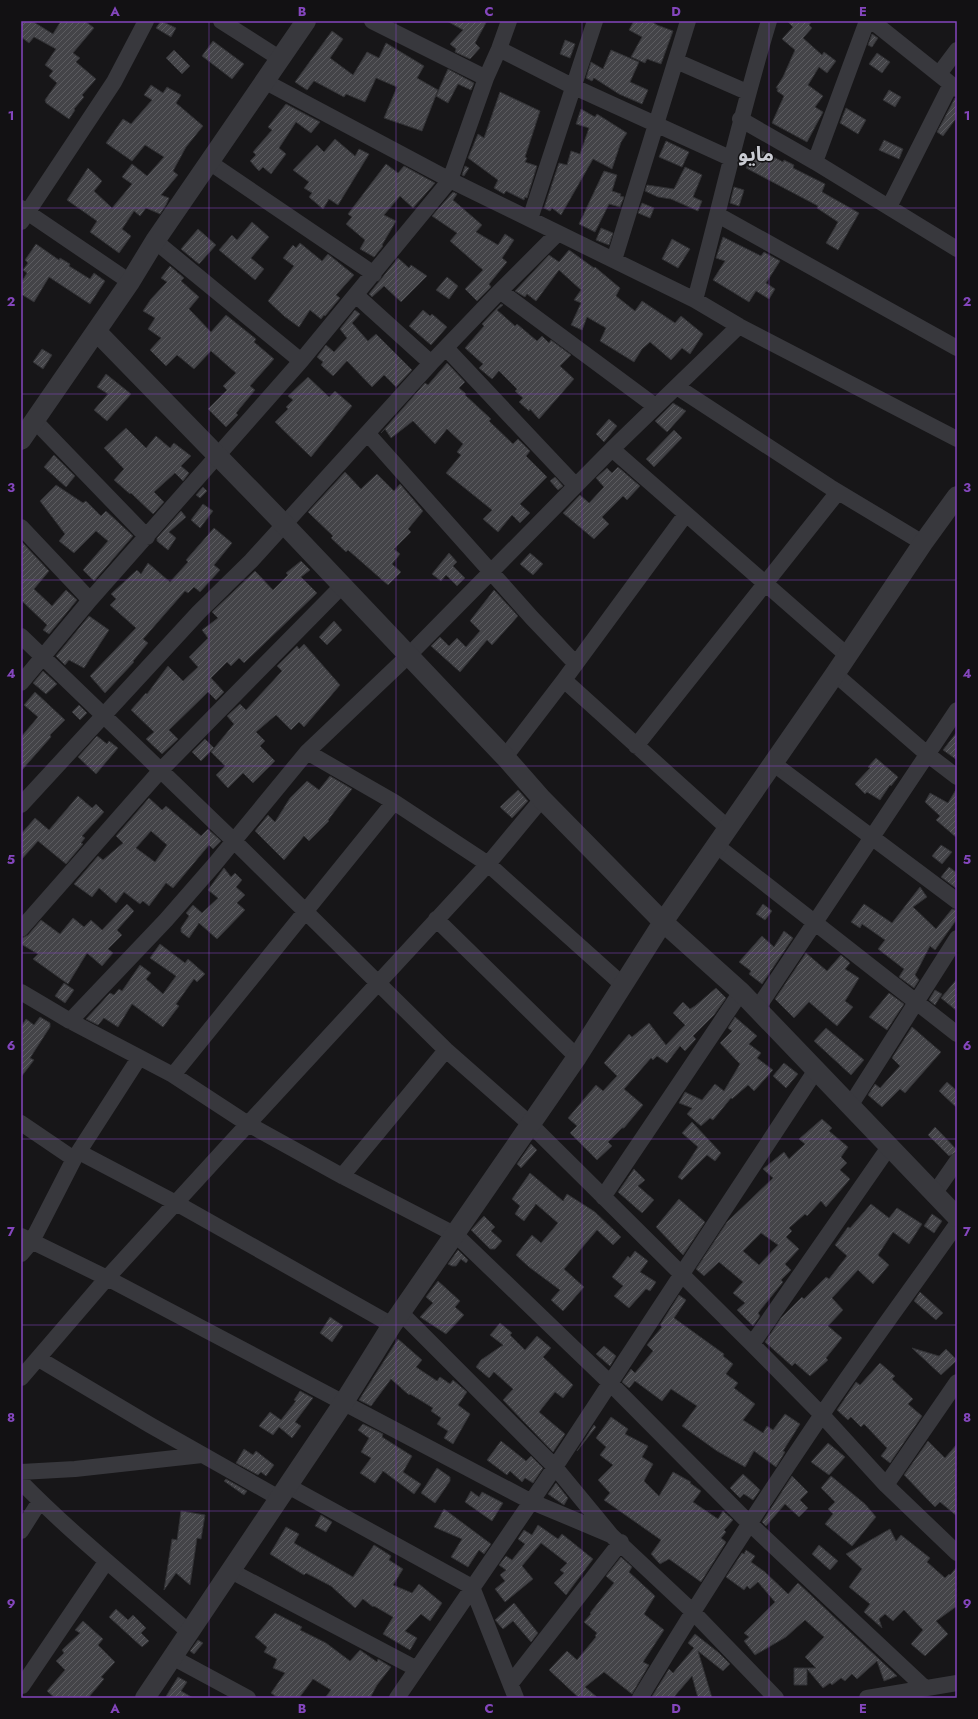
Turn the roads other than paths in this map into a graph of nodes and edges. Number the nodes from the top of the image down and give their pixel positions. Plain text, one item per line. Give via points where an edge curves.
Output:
1 (146, 21) edge
2 (220, 21) edge
3 (306, 21) edge
4 (372, 21) edge
5 (509, 21) edge
6 (595, 21) edge
7 (688, 21) edge
8 (769, 21) edge
9 (867, 21) edge
10 (872, 21) edge
11 (499, 49) junction
12 (957, 50) edge
13 (279, 58) junction
14 (676, 61) junction
15 (486, 78) junction
16 (264, 81) junction
17 (949, 82) edge
18 (572, 86) junction
19 (747, 92) junction
20 (740, 119) junction
21 (656, 125) junction
22 (732, 159) junction
23 (210, 162) junction
24 (815, 162) junction
25 (450, 180) junction
26 (890, 207) junction
27 (23, 214) edge
28 (718, 215) junction
29 (530, 219) junction
30 (558, 233) junction
31 (155, 241) junction
32 (957, 249) edge
33 (614, 260) junction
34 (374, 274) junction
35 (130, 282) junction
36 (500, 291) junction
37 (357, 296) junction
38 (695, 300) junction
39 (738, 326) junction
40 (96, 331) junction
41 (446, 348) junction
42 (957, 348) edge
43 (301, 361) junction
44 (431, 363) junction
45 (677, 387) junction
46 (655, 406) junction
47 (34, 420) junction
48 (368, 434) junction
49 (957, 439) edge
50 (21, 440) edge
51 (612, 449) junction
52 (219, 455) junction
53 (575, 486) junction
54 (838, 492) junction
55 (957, 496) edge
56 (686, 514) junction
57 (284, 524) junction
58 (21, 527) edge
59 (147, 537) junction
60 (923, 543) junction
61 (492, 571) junction
62 (766, 584) junction
63 (342, 586) junction
64 (90, 600) junction
65 (21, 636) edge
66 (44, 656) junction
67 (408, 656) junction
68 (848, 656) junction
69 (576, 664) junction
70 (835, 674) junction
71 (564, 680) junction
72 (21, 683) edge
73 (957, 710) edge
74 (102, 716) junction
75 (636, 746) junction
76 (307, 752) junction
77 (927, 754) junction
78 (505, 757) junction
79 (774, 764) junction
80 (160, 771) junction
81 (957, 777) edge
82 (542, 798) junction
83 (394, 802) junction
84 (21, 806) edge
85 (729, 829) junction
86 (872, 837) junction
87 (234, 841) junction
88 (718, 846) junction
89 (488, 864) junction
90 (957, 901) edge
91 (305, 912) junction
92 (436, 919) junction
93 (663, 922) junction
94 (815, 922) junction
95 (21, 929) edge
96 (957, 938) edge
97 (378, 983) junction
98 (623, 985) junction
99 (21, 992) edge
100 (741, 992) junction
101 (917, 1001) junction
102 (757, 1009) junction
103 (70, 1021) junction
104 (957, 1034) edge
105 (446, 1050) junction
106 (577, 1057) junction
107 (139, 1058) junction
108 (816, 1070) junction
109 (172, 1075) junction
110 (850, 1106) junction
111 (21, 1123) edge
112 (248, 1124) junction
113 (530, 1124) junction
114 (889, 1147) junction
115 (76, 1156) junction
116 (957, 1161) edge
117 (342, 1176) junction
118 (934, 1194) junction
119 (603, 1197) junction
120 (176, 1203) junction
121 (957, 1218) edge
122 (957, 1224) edge
123 (456, 1235) junction
124 (26, 1239) edge
125 (21, 1254) edge
126 (682, 1275) junction
127 (108, 1278) junction
128 (397, 1319) junction
129 (752, 1344) junction
130 (39, 1359) junction
131 (21, 1378) edge
132 (609, 1382) junction
133 (957, 1382) edge
134 (344, 1402) junction
135 (822, 1415) junction
136 (202, 1454) junction
137 (555, 1467) junction
138 (21, 1472) edge
139 (21, 1482) edge
140 (886, 1485) junction
141 (284, 1492) junction
142 (40, 1501) junction
143 (530, 1501) junction
144 (749, 1523) junction
145 (21, 1531) edge
146 (616, 1539) junction
147 (955, 1546) edge
148 (106, 1562) junction
149 (231, 1571) junction
150 (472, 1587) junction
151 (692, 1611) junction
152 (190, 1633) junction
153 (172, 1658) junction
154 (417, 1669) junction
155 (511, 1682) junction
156 (957, 1683) edge
157 (925, 1688) junction
158 (24, 1690) edge
159 (146, 1698) edge
160 (248, 1698) edge
161 (397, 1698) edge
162 (516, 1698) edge
163 (640, 1698) edge
164 (776, 1698) edge
165 (867, 1698) edge

1 - 27 street via 114,82
2 - 13 street
3 - 13 street
4 - 15 street
5 - 11 street
6 - 18 street
7 - 14 street
8 - 19 street
9 - 24 street
10 - 17 street
11 - 15 street
11 - 18 street
12 - 17 street
13 - 16 street
14 - 19 street
14 - 21 street
15 - 25 street
16 - 23 street
16 - 25 street
17 - 26 street
18 - 21 street
18 - 29 street
19 - 20 street
20 - 22 street
20 - 24 street
21 - 22 street
21 - 33 street
22 - 28 street
23 - 31 street
23 - 34 street
24 - 26 street
25 - 29 street
25 - 34 street
26 - 32 street
27 - 35 street
28 - 38 street
28 - 42 street
29 - 30 street
30 - 33 street
30 - 36 street
31 - 35 street
31 - 43 street
33 - 38 street
34 - 37 street
35 - 40 street
36 - 41 street
36 - 46 street
37 - 43 street
37 - 44 street
38 - 39 street
39 - 45 street
39 - 49 street
40 - 47 street
40 - 52 street
41 - 44 street
41 - 53 street
43 - 52 street
44 - 48 street
45 - 46 street
45 - 54 street
46 - 51 street
47 - 50 street
47 - 59 street
48 - 57 street
48 - 61 street
51 - 53 street
51 - 56 street
52 - 57 street
52 - 59 street
53 - 61 street
54 - 60 street
54 - 62 street
55 - 60 street
56 - 62 street
56 - 69 street
57 - 63 street
57 - 74 street
58 - 64 street
59 - 64 street
60 - 68 street
61 - 67 street
61 - 69 street
62 - 68 street
62 - 75 street
63 - 67 street
63 - 80 street
64 - 66 street
65 - 66 street
66 - 72 street
66 - 74 street
67 - 76 street
67 - 78 street
68 - 70 street
69 - 71 street
70 - 77 street
70 - 79 street
71 - 75 street
71 - 78 street
73 - 77 street
74 - 80 street
74 - 84 street
75 - 85 street
76 - 83 street
76 - 87 street
77 - 81 street
77 - 86 street
78 - 82 street
79 - 85 street
79 - 86 street
80 - 87 street
80 - 95 street
82 - 89 street
82 - 93 street
83 - 89 street
83 - 91 street
85 - 88 street
86 - 90 street
86 - 94 street
87 - 91 street
87 - 103 street via 166,920
88 - 93 street
88 - 94 street
89 - 92 street
89 - 98 street
91 - 97 street
91 - 109 street
92 - 97 street
92 - 106 street
93 - 98 street
93 - 100 street
94 - 101 street
94 - 102 street
96 - 101 street
97 - 105 street
97 - 112 street
98 - 106 street
99 - 103 street
100 - 102 street
100 - 119 street
101 - 104 street
101 - 110 street
102 - 108 street
103 - 107 street
105 - 113 street
105 - 117 street
106 - 113 street
107 - 109 street
107 - 115 street
108 - 110 street
108 - 126 street
109 - 112 street
110 - 114 street
111 - 115 street
112 - 117 street
112 - 120 street
113 - 119 street
113 - 123 street
114 - 118 street
114 - 129 street
115 - 120 street
115 - 124 street
116 - 118 street
117 - 123 street
118 - 121 street
119 - 126 street
120 - 127 street
120 - 128 street
122 - 135 street
123 - 128 street
123 - 132 street
124 - 125 street
124 - 127 street
126 - 129 street
126 - 132 street
127 - 130 street
127 - 134 street
128 - 134 street
128 - 137 street
129 - 135 street
130 - 131 street
130 - 136 street
132 - 137 street
132 - 144 street
133 - 140 street
134 - 141 street
134 - 143 street
135 - 140 street
135 - 144 street
136 - 138 street via 75,1470
136 - 141 street
137 - 143 street
137 - 146 street
139 - 142 street
140 - 147 street
141 - 149 street
141 - 150 street
142 - 145 street
142 - 148 street
143 - 146 street
143 - 150 street
144 - 151 street
144 - 157 street
146 - 151 street
146 - 155 street
148 - 152 street
148 - 158 street
149 - 152 street
149 - 154 street
150 - 154 street
150 - 155 street
151 - 163 street
151 - 164 street
152 - 153 street
153 - 159 street
153 - 160 street
154 - 161 street
155 - 162 street
156 - 157 street
157 - 165 street

